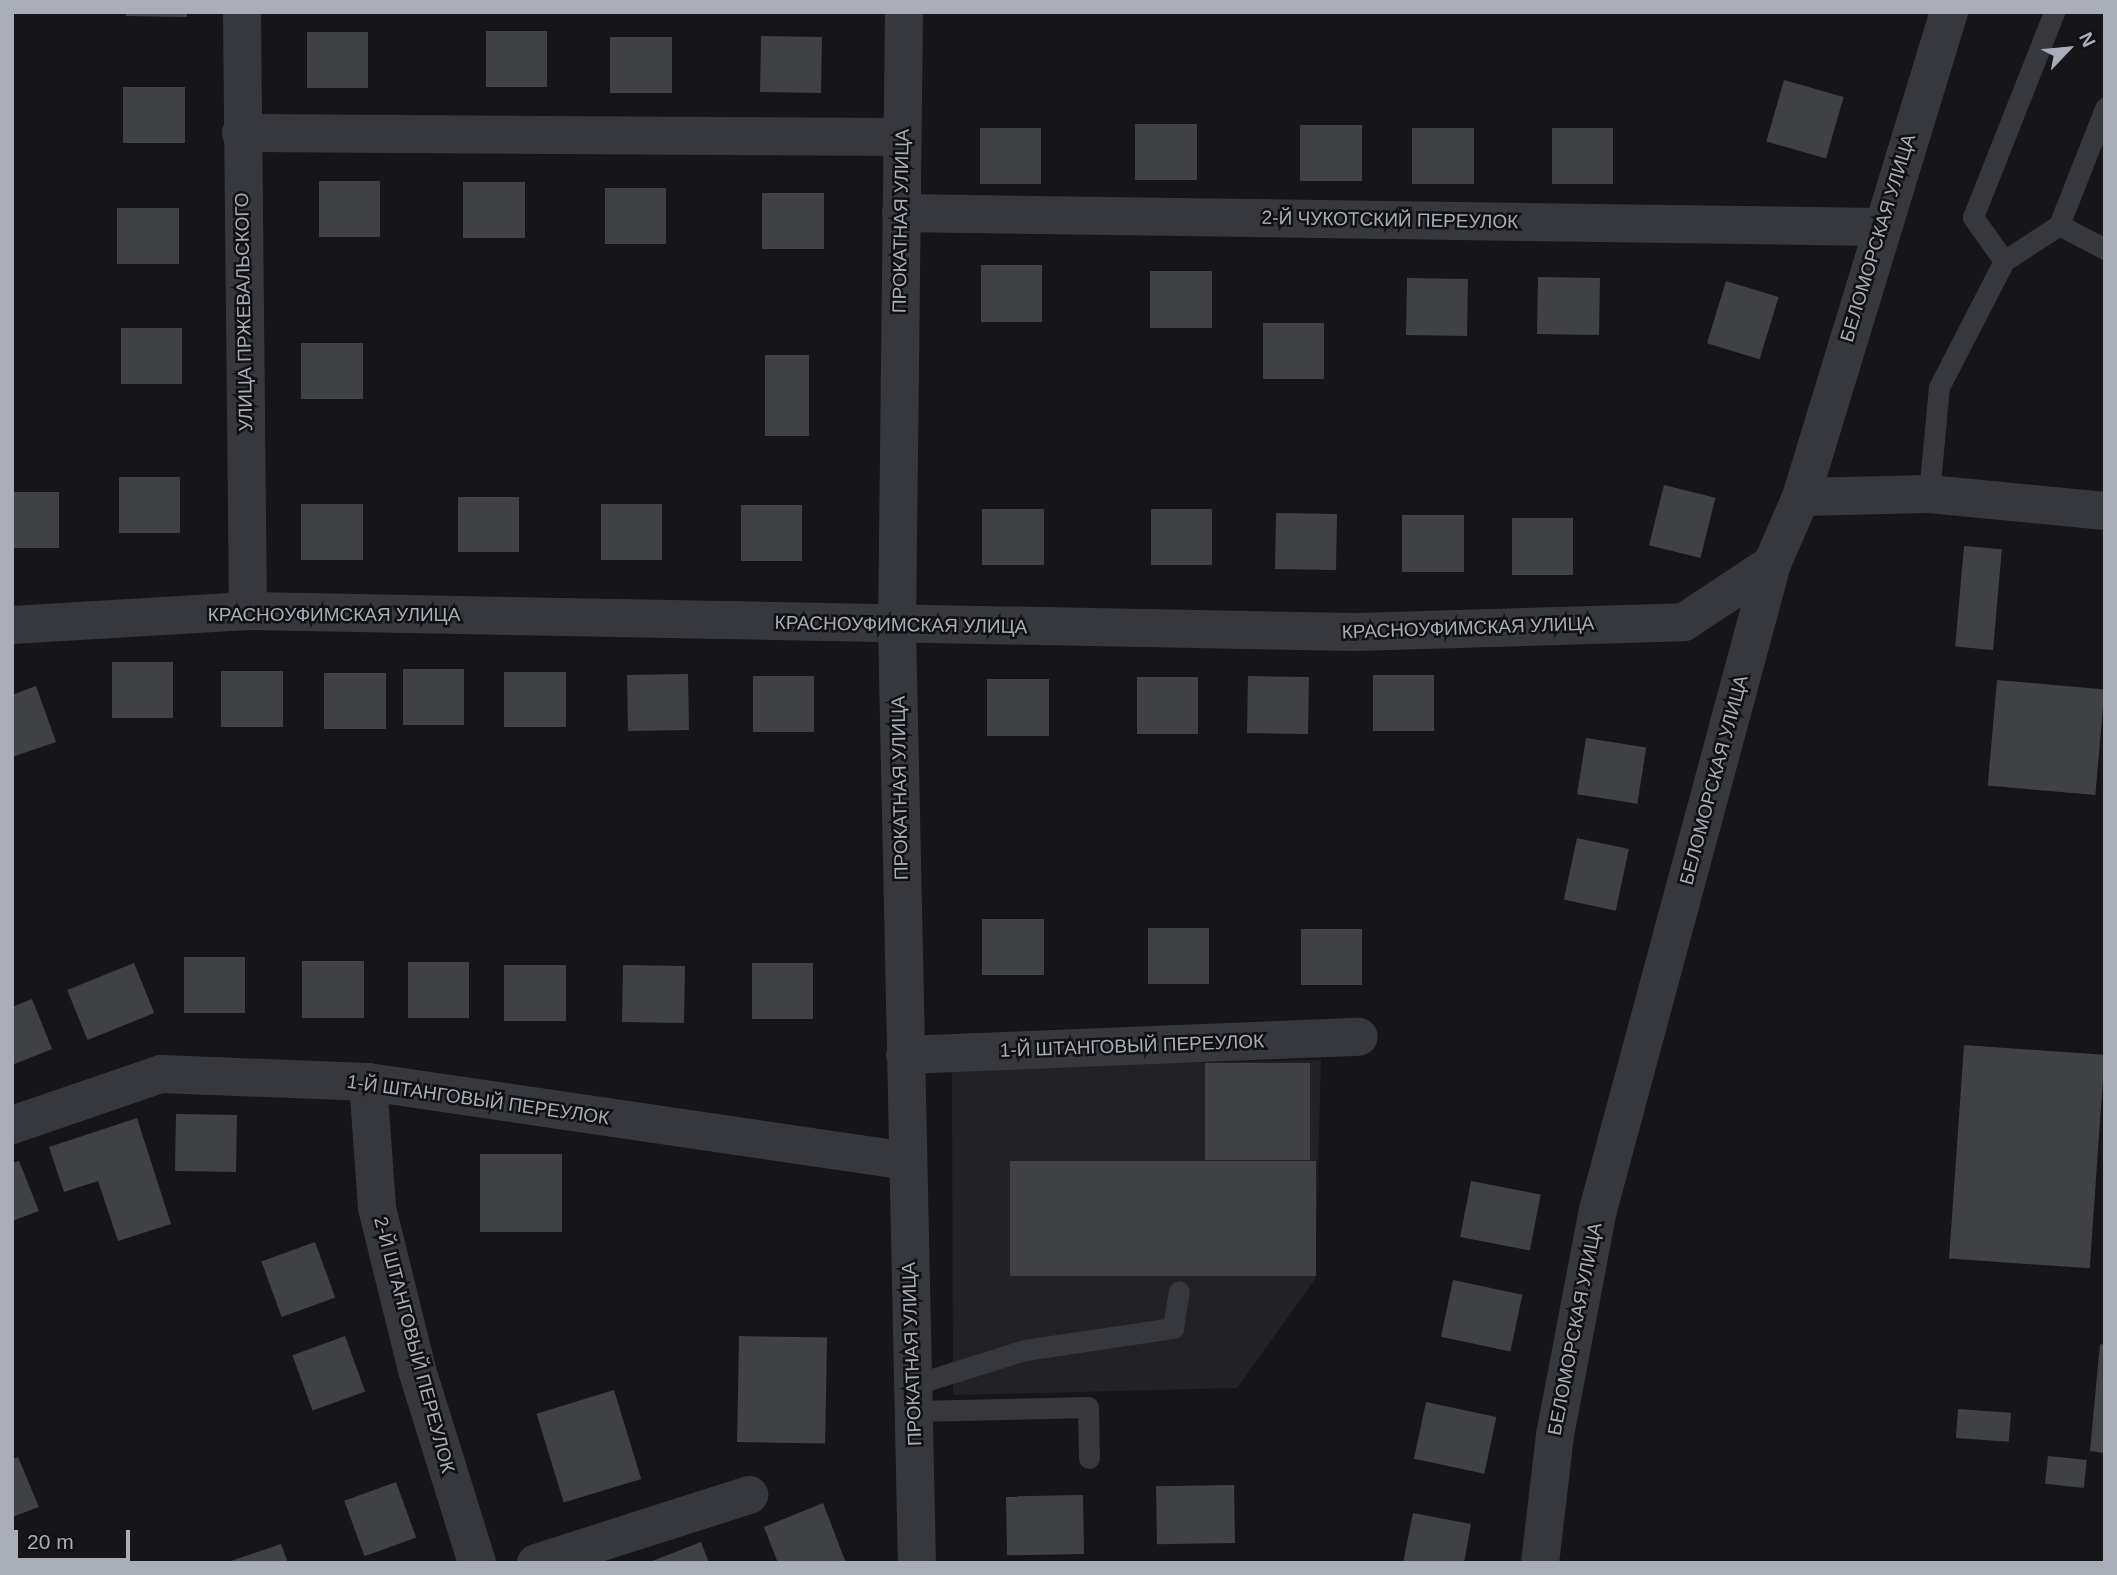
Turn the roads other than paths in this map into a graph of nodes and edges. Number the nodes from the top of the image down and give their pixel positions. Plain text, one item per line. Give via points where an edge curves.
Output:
1 (242, 12) edge
2 (904, 12) edge
3 (1949, 12) edge
4 (2054, 12) edge
5 (2105, 108) edge
6 (241, 133) junction
7 (902, 137) junction
8 (901, 213) junction
9 (2059, 225) junction
10 (1879, 227) junction
11 (2105, 249) edge
12 (2004, 261) junction
13 (1929, 494) junction
14 (1801, 497) junction
15 (2105, 511) edge
16 (1772, 564) junction
17 (248, 611) junction
18 (12, 625) edge
19 (897, 626) junction
20 (1359, 1037) dead end
21 (905, 1055) junction
22 (368, 1082) junction
23 (12, 1125) edge
24 (907, 1161) junction
25 (1179, 1291) dead end
26 (913, 1398) junction
27 (1089, 1458) dead end
28 (750, 1495) dead end
29 (477, 1563) edge
30 (536, 1563) edge
31 (917, 1563) edge
32 (1540, 1563) edge

1 - 6 street, УЛИЦА ПРЖЕВАЛЬСКОГО
2 - 7 street, ПРОКАТНАЯ УЛИЦА
3 - 10 street, БЕЛОМОРСКАЯ УЛИЦА
4 - 12 lane via 1973,217
5 - 9 lane
6 - 7 street
6 - 17 street, УЛИЦА ПРЖЕВАЛЬСКОГО
7 - 8 street, ПРОКАТНАЯ УЛИЦА
8 - 10 street, 2-Й ЧУКОТСКИЙ ПЕРЕУЛОК
8 - 19 street, ПРОКАТНАЯ УЛИЦА
9 - 11 lane
9 - 12 lane
10 - 14 street, БЕЛОМОРСКАЯ УЛИЦА
12 - 13 lane via 1939,387
13 - 14 street
13 - 15 street
14 - 16 street, БЕЛОМОРСКАЯ УЛИЦА
16 - 19 street, КРАСНОУФИМСКАЯ УЛИЦА via 1684,622 1356,632
16 - 32 street, БЕЛОМОРСКАЯ УЛИЦА via 1598,1210 1555,1435
17 - 18 street, КРАСНОУФИМСКАЯ УЛИЦА
17 - 19 street, КРАСНОУФИМСКАЯ УЛИЦА
19 - 21 street, ПРОКАТНАЯ УЛИЦА
20 - 21 street, 1-Й ШТАНГОВЫЙ ПЕРЕУЛОК
21 - 24 street, ПРОКАТНАЯ УЛИЦА
22 - 23 street, 1-Й ШТАНГОВЫЙ ПЕРЕУЛОК via 161,1074
22 - 24 street, 1-Й ШТАНГОВЫЙ ПЕРЕУЛОК
22 - 29 street, 2-Й ШТАНГОВЫЙ ПЕРЕУЛОК via 377,1208 417,1370
24 - 26 street, ПРОКАТНАЯ УЛИЦА
25 - 26 lane via 1173,1328 1025,1350
26 - 27 lane via 1088,1407
26 - 31 street, ПРОКАТНАЯ УЛИЦА
28 - 30 street

